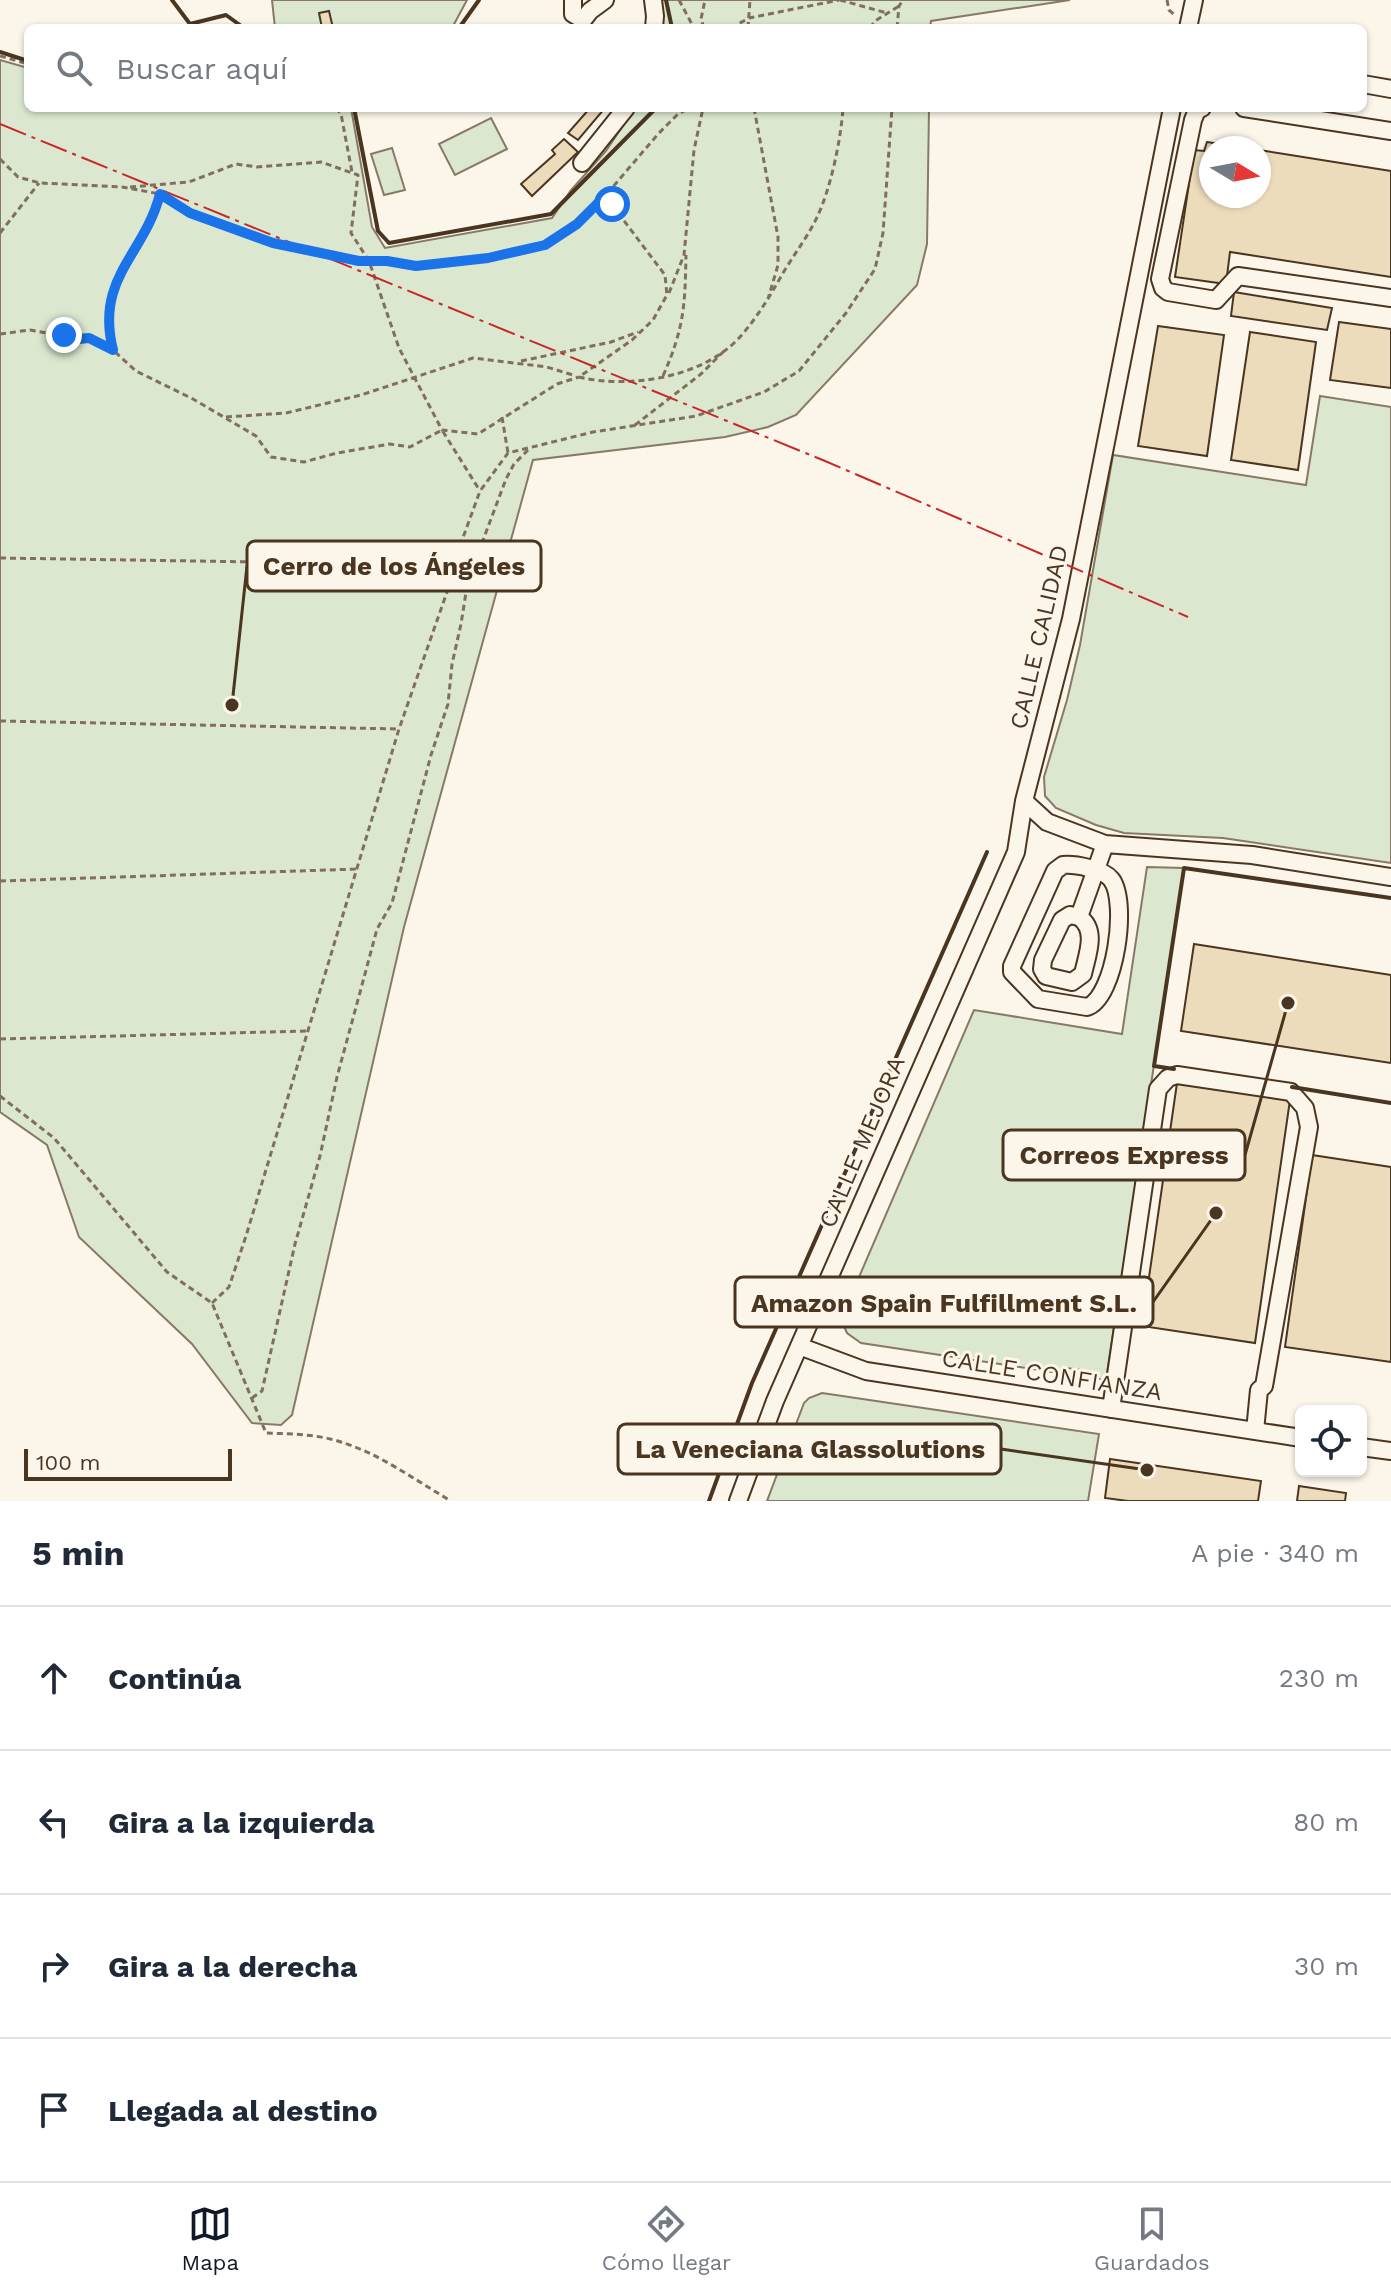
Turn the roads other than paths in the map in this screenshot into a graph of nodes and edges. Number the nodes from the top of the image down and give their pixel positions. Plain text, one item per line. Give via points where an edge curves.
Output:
1 (573, 0) edge
2 (605, 0) edge
3 (653, 0) edge
4 (1194, 0) edge
5 (654, 24) edge
6 (1189, 24) edge
7 (1367, 85) edge
8 (1391, 89) edge
9 (623, 112) edge
10 (1171, 112) edge
11 (1196, 112) edge
12 (1270, 112) edge
13 (1391, 131) edge
14 (582, 163) dead end
15 (1391, 298) edge
16 (1024, 801) junction
17 (1105, 844) junction
18 (1095, 871) junction
19 (1391, 877) edge
20 (1079, 917) dead end
21 (799, 1346) junction
22 (1111, 1409) junction
23 (1255, 1431) junction
24 (1295, 1437) edge
25 (1367, 1448) edge
26 (1391, 1451) edge
27 (738, 1501) edge

1 - 2 street via 573,14 583,20
3 - 5 street
4 - 6 street
7 - 8 street
9 - 14 street
10 - 16 street, CALLE CALIDAD via 1071,619
11 - 15 street via 1160,279 1163,288 1216,300 1238,276
12 - 13 street
16 - 17 street via 1047,822
16 - 21 street, CALLE MEJORA via 1016,852
17 - 18 street
17 - 19 street via 1252,855
18 - 18 street via 1069,865 1055,871 1018,952 1012,972 1038,999 1087,1007 1107,988 1120,903 1113,881
18 - 20 street
21 - 22 street, CALLE CONFIANZA via 866,1371
21 - 27 street, CALLE MEJORA
22 - 23 street, CALLE CONFIANZA
22 - 23 street via 1155,1099 1163,1082 1177,1075 1291,1092 1305,1108 1309,1127
23 - 24 street, CALLE CONFIANZA
25 - 26 street

